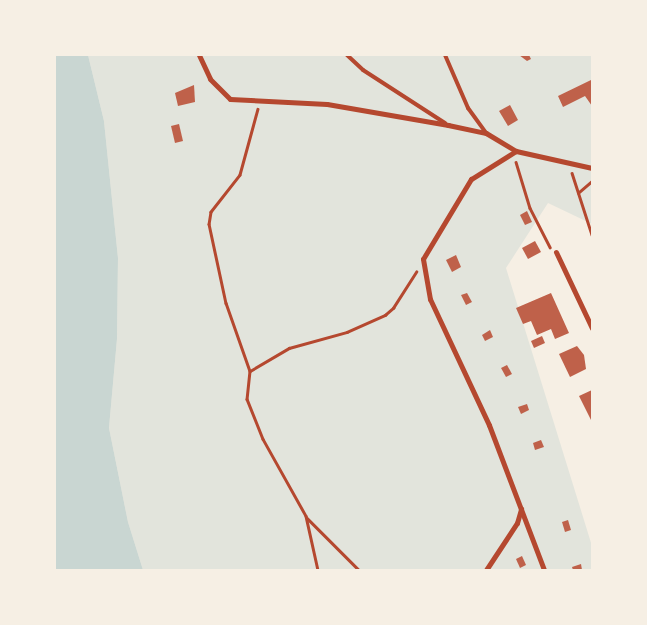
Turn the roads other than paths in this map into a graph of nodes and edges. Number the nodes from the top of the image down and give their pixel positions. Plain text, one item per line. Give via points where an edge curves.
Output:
1 (199, 55) edge
2 (347, 55) edge
3 (445, 55) edge
4 (448, 125) junction
5 (486, 133) junction
6 (516, 151) junction
7 (592, 168) edge
8 (556, 252) road end
9 (592, 328) edge
10 (521, 509) junction
11 (486, 570) edge
12 (544, 570) edge

1 - 4 street via 210,80 230,99 327,104
2 - 4 lane via 363,70
3 - 5 lane via 468,108
4 - 5 street
5 - 6 street
6 - 7 street
6 - 10 street via 471,179 423,259 430,298 488,425
8 - 9 street
10 - 11 street via 517,523
10 - 12 street

